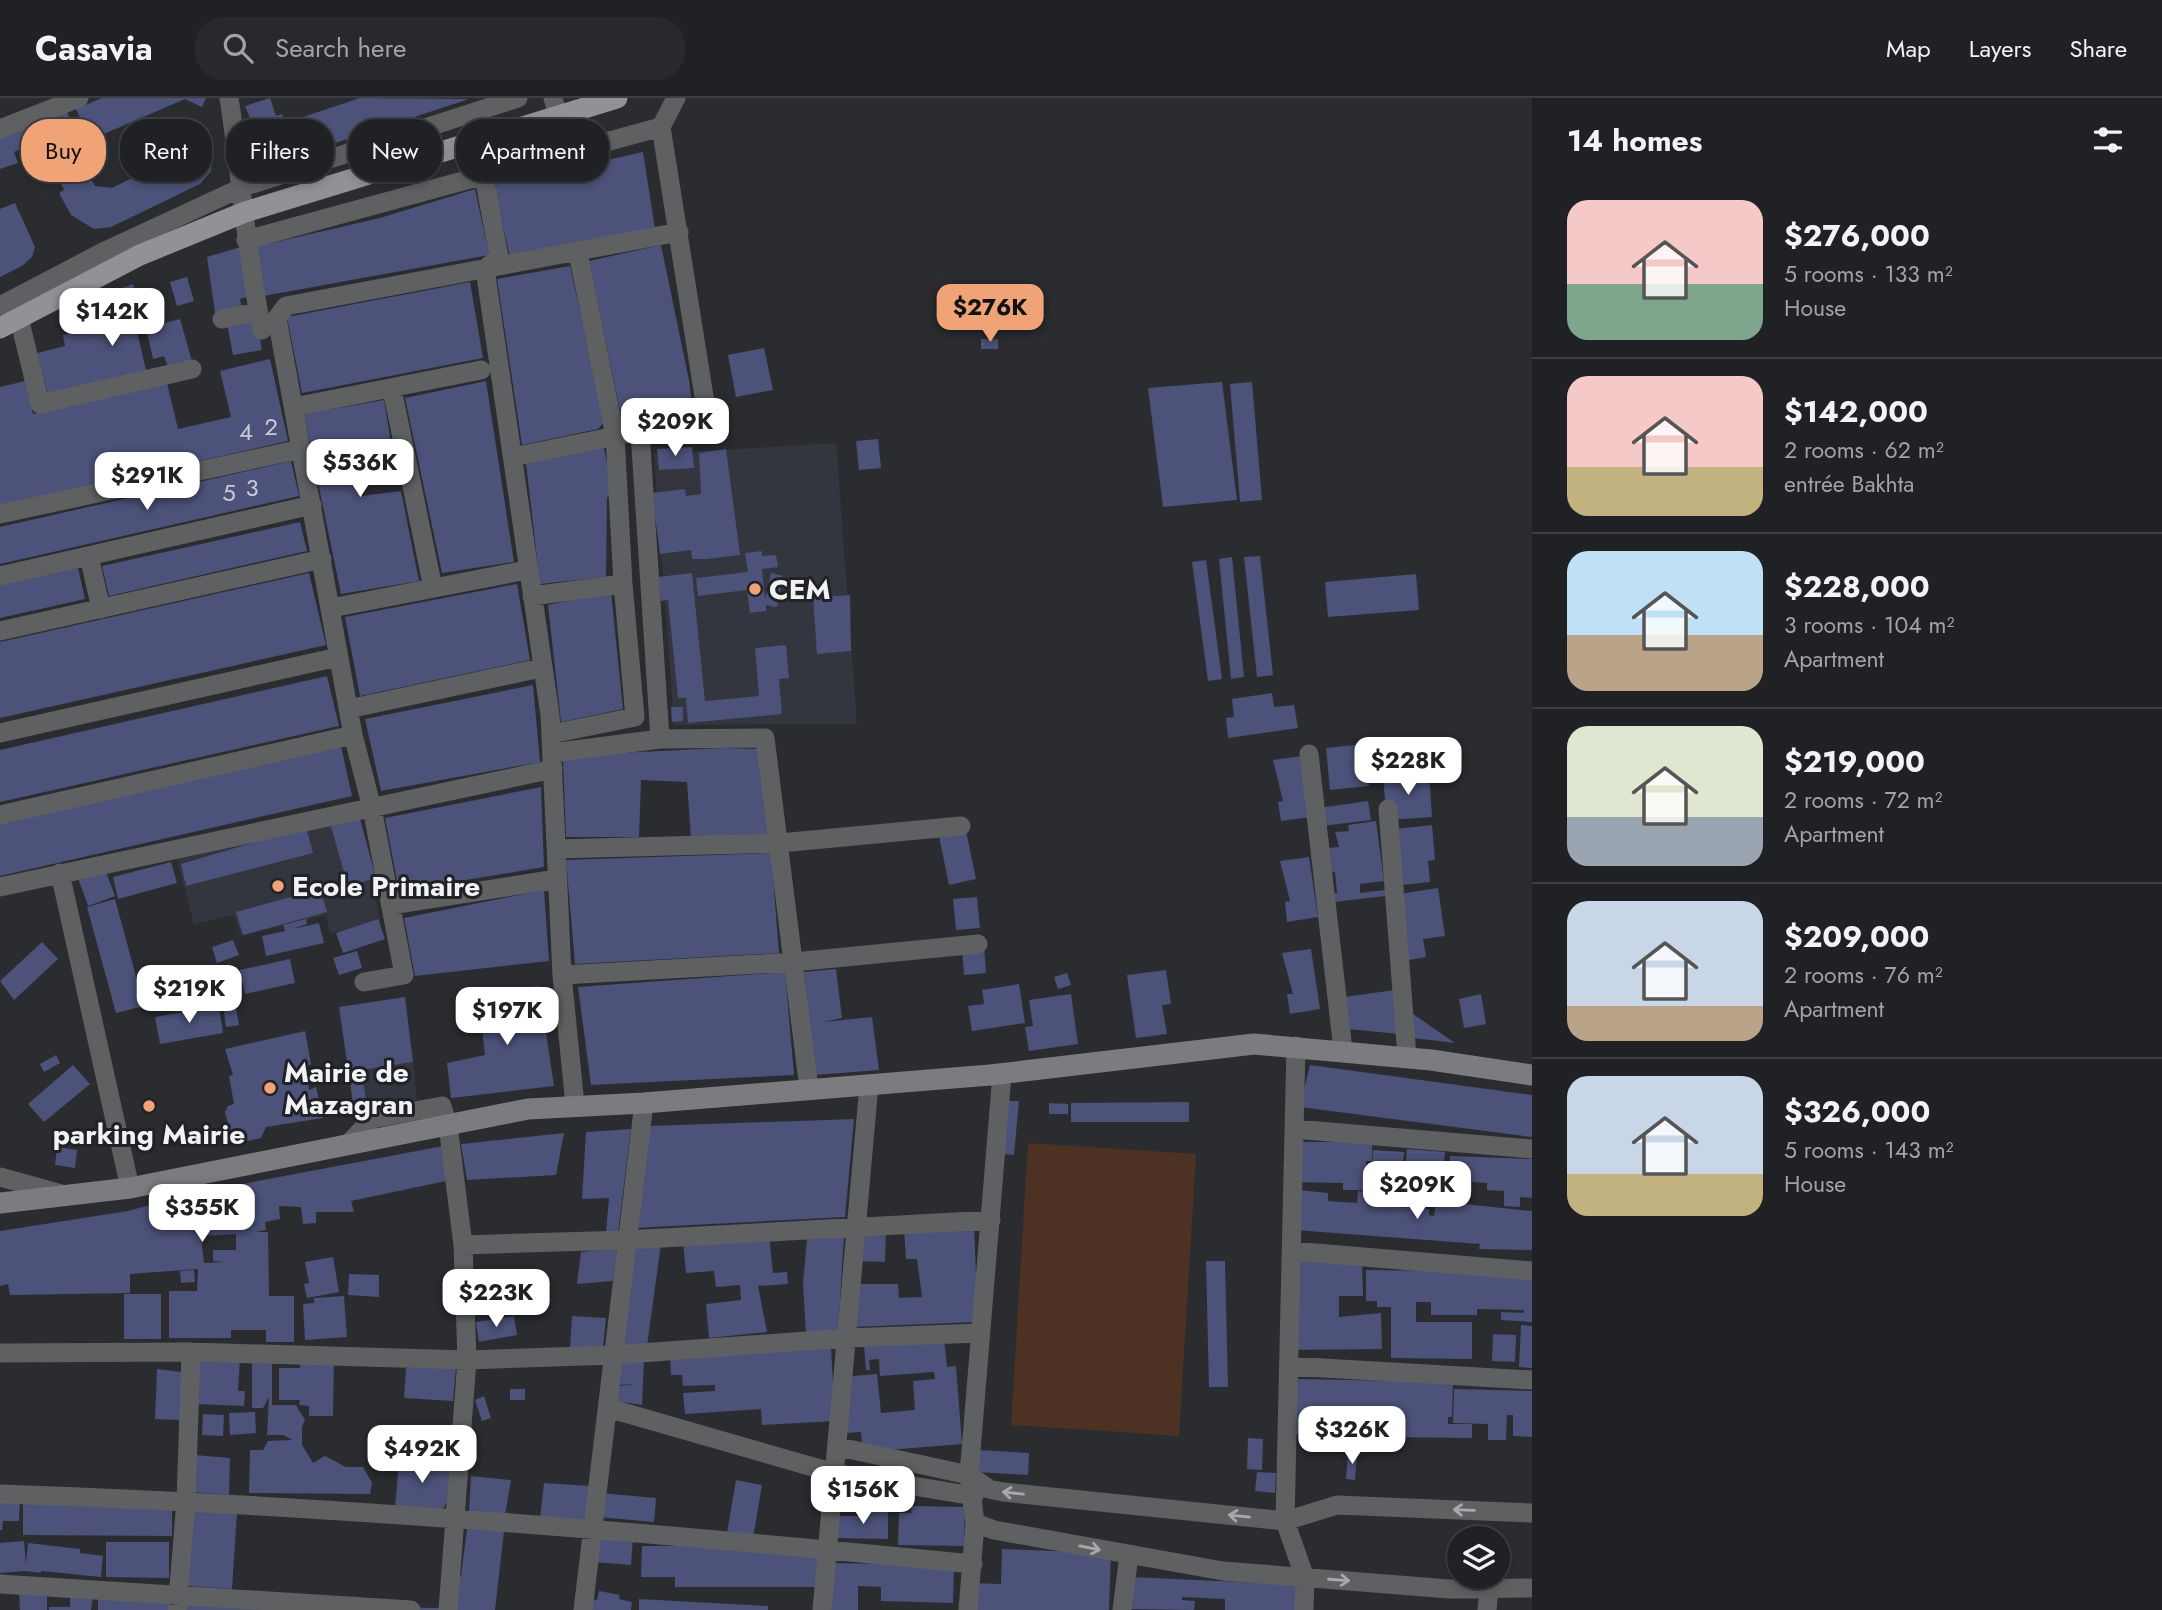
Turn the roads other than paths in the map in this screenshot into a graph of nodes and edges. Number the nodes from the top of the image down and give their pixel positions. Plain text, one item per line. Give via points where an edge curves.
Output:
1 (79, 98) edge
2 (229, 98) edge
3 (518, 98) edge
4 (617, 98) edge
5 (676, 98) edge
6 (556, 107) edge
7 (526, 119) edge
8 (661, 127) junction
9 (0, 128) edge
10 (609, 141) edge
11 (456, 146) edge
12 (456, 182) edge
13 (485, 182) edge
14 (243, 187) junction
15 (245, 212) junction
16 (679, 232) junction
17 (246, 240) junction
18 (578, 253) junction
19 (485, 270) junction
20 (0, 306) edge
21 (222, 319) dead end
22 (9, 323) edge
23 (192, 369) dead end
24 (481, 370) dead end
25 (392, 389) junction
26 (294, 407) junction
27 (640, 432) junction
28 (615, 436) junction
29 (301, 449) junction
30 (513, 457) junction
31 (312, 505) junction
32 (0, 514) edge
33 (89, 556) junction
34 (322, 559) junction
35 (527, 570) junction
36 (0, 576) edge
37 (622, 584) junction
38 (433, 588) junction
39 (532, 596) junction
40 (331, 608) junction
41 (101, 609) junction
42 (0, 631) edge
43 (338, 657) junction
44 (541, 668) junction
45 (348, 709) junction
46 (635, 717) junction
47 (0, 733) edge
48 (353, 735) junction
49 (660, 739) junction
50 (552, 752) junction
51 (1309, 754) dead end
52 (372, 808) junction
53 (1388, 809) dead end
54 (0, 815) edge
55 (961, 826) dead end
56 (780, 843) junction
57 (556, 849) junction
58 (60, 873) junction
59 (556, 879) junction
60 (0, 887) edge
61 (391, 905) junction
62 (978, 944) dead end
63 (794, 962) junction
64 (562, 975) junction
65 (364, 982) dead end
66 (1296, 1046) junction
67 (1343, 1050) junction
68 (1407, 1057) junction
69 (1002, 1074) junction
70 (1532, 1075) edge
71 (869, 1085) junction
72 (809, 1090) junction
73 (644, 1103) junction
74 (575, 1105) junction
75 (448, 1125) junction
76 (1294, 1129) junction
77 (1532, 1149) edge
78 (0, 1177) edge
79 (130, 1188) junction
80 (62, 1194) junction
81 (0, 1203) edge
82 (991, 1220) junction
83 (854, 1226) junction
84 (626, 1240) junction
85 (463, 1245) junction
86 (1292, 1251) junction
87 (1532, 1271) edge
88 (979, 1333) junction
89 (848, 1338) junction
90 (191, 1352) junction
91 (0, 1353) edge
92 (613, 1355) junction
93 (467, 1360) junction
94 (1289, 1366) junction
95 (1532, 1380) edge
96 (608, 1408) junction
97 (839, 1447) junction
98 (834, 1473) junction
99 (969, 1475) junction
100 (0, 1494) edge
101 (974, 1496) junction
102 (186, 1501) junction
103 (1532, 1513) edge
104 (454, 1518) junction
105 (1285, 1521) junction
106 (975, 1523) junction
107 (595, 1529) junction
108 (828, 1549) junction
109 (1129, 1555) junction
110 (973, 1564) junction
111 (1306, 1578) junction
112 (0, 1584) edge
113 (1532, 1588) edge
114 (1489, 1590) junction
115 (178, 1602) edge
116 (411, 1610) edge
117 (448, 1610) edge
118 (583, 1610) edge
119 (822, 1610) edge
120 (968, 1610) edge
121 (1122, 1610) edge
122 (1304, 1610) edge
123 (1487, 1610) edge

1 - 9 street
2 - 14 street
3 - 14 street
4 - 6 main road
5 - 8 street
6 - 7 main road
8 - 10 street
8 - 16 street
11 - 15 main road
12 - 17 street
13 - 19 street via 499,257
14 - 15 street
14 - 20 street
15 - 17 street
15 - 22 main road via 139,255
16 - 18 street
16 - 27 street via 707,415
17 - 21 street via 260,321
18 - 19 street
18 - 28 street
19 - 26 street via 286,306 279,311
19 - 30 street
22 - 23 street via 40,404
24 - 25 street
25 - 26 street
25 - 38 street
26 - 29 street
27 - 28 street
27 - 49 street
28 - 30 street
28 - 37 street
29 - 31 street
29 - 32 street
30 - 35 street
31 - 33 street
31 - 34 street
33 - 36 street
33 - 41 street
34 - 40 street
34 - 41 street
35 - 38 street
35 - 39 street
37 - 39 street
37 - 46 street
38 - 40 street
39 - 44 street
40 - 43 street
41 - 42 street
43 - 45 street
43 - 47 street
44 - 45 street
44 - 50 street
45 - 48 street
46 - 49 street
46 - 50 street
48 - 52 street
48 - 54 street
49 - 50 street
49 - 56 street via 765,738
50 - 52 street
50 - 57 street
51 - 67 street
52 - 58 street
52 - 61 street
53 - 68 street
55 - 56 street
56 - 57 street
56 - 63 street
57 - 59 street
58 - 60 street
58 - 79 street
59 - 61 street
59 - 64 street
61 - 65 street via 404,975
62 - 63 street
63 - 64 street
63 - 72 street
64 - 74 street
66 - 67 main road
66 - 69 main road via 1254,1044
66 - 76 street
67 - 68 main road
68 - 70 main road
69 - 71 main road
69 - 82 street
71 - 72 main road
71 - 83 street
72 - 73 main road
73 - 74 main road
73 - 84 street
74 - 75 main road
75 - 79 main road
75 - 85 street
76 - 77 street
76 - 86 street
78 - 80 street
79 - 80 main road
80 - 81 main road
82 - 83 street
82 - 88 street
83 - 84 street
83 - 89 street
84 - 85 street
84 - 92 street
85 - 93 street
86 - 87 street
86 - 94 street
88 - 89 street
88 - 99 street
89 - 92 street
89 - 97 street
90 - 91 street
90 - 93 street
90 - 102 street
92 - 93 street
92 - 96 street
93 - 104 street
94 - 95 street
94 - 105 street
96 - 98 street
96 - 107 street
97 - 98 street
97 - 99 street
98 - 101 street
98 - 108 street
99 - 101 street
105 -> 99 street via 1003,1492 989,1489
100 - 102 street
101 - 106 street
102 - 104 street
102 - 115 street
103 -> 105 street via 1337,1505
104 - 107 street
104 - 117 street
105 - 111 street
106 -> 109 street
106 - 110 street
107 - 108 street
107 - 118 street
108 - 110 street
108 - 119 street
109 - 111 street via 1223,1572
109 - 121 street
110 - 120 street
111 -> 114 street
111 - 122 street
112 - 115 street
113 - 114 street
114 - 123 street
115 - 116 street

